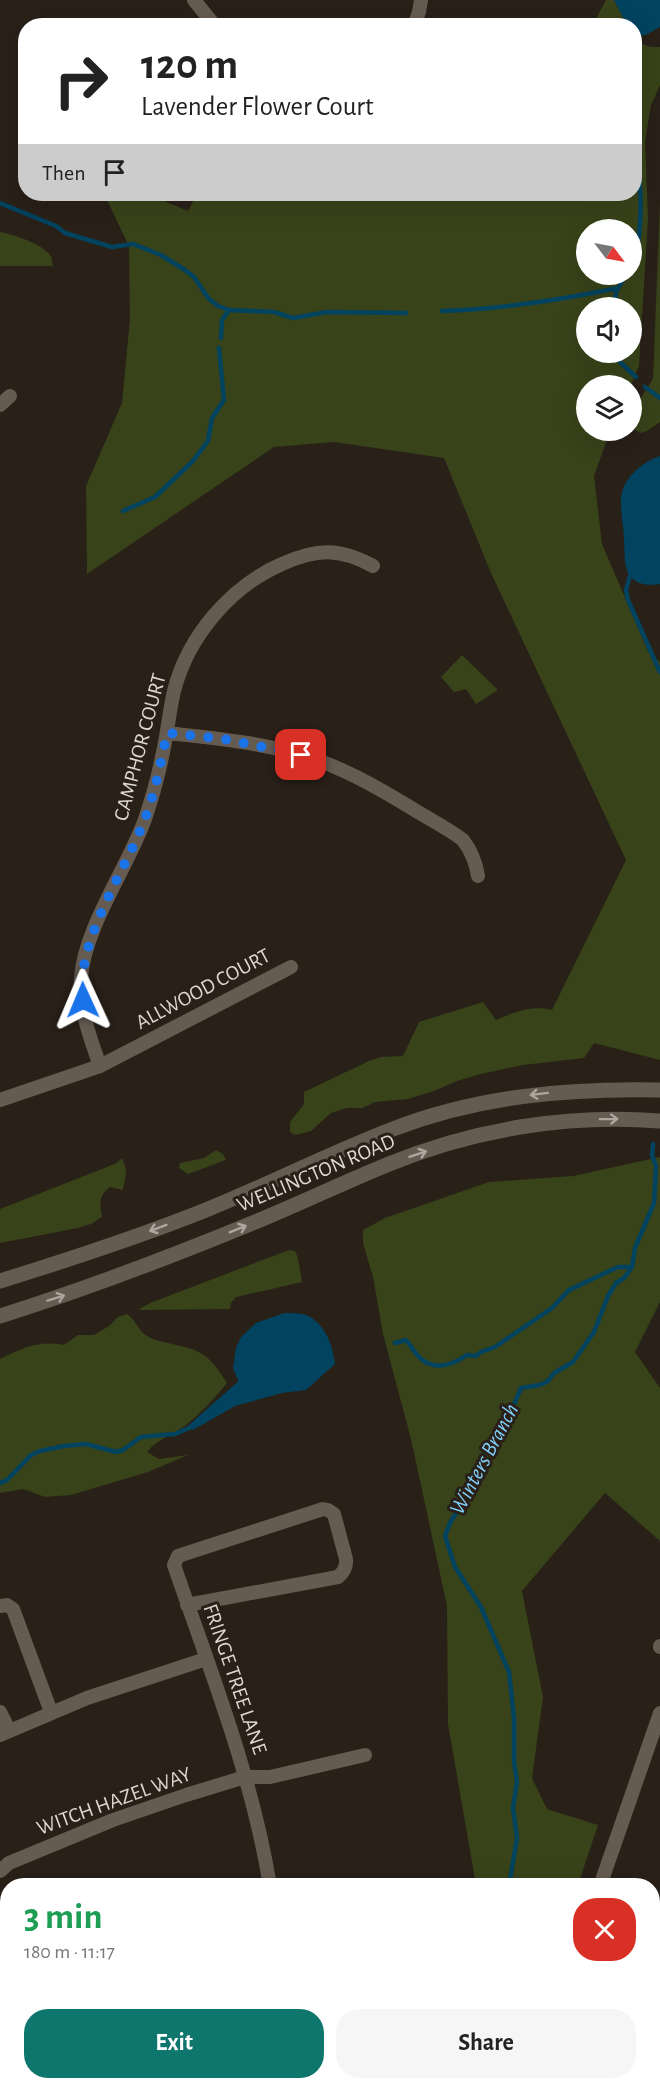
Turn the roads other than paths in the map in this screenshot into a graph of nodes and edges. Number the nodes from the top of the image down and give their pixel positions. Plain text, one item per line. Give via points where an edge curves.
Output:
1 (194, 0) edge
2 (421, 0) edge
3 (209, 18) edge
4 (417, 18) edge
5 (373, 566) dead end
6 (167, 733) junction
7 (478, 876) dead end
8 (291, 967) dead end
9 (100, 1066) junction
10 (660, 1090) edge
11 (0, 1100) edge
12 (660, 1121) edge
13 (0, 1281) edge
14 (0, 1316) edge
15 (187, 1605) junction
16 (0, 1606) edge
17 (206, 1659) junction
18 (0, 1712) edge
19 (51, 1712) junction
20 (660, 1713) edge
21 (5, 1733) edge
22 (365, 1755) dead end
23 (245, 1777) junction
24 (0, 1871) edge
25 (269, 1878) edge
26 (603, 1878) edge

1 - 3 street
2 - 4 street
5 - 6 street, CAMPHOR COURT via 338,551 310,554 250,581 195,642 174,690
6 - 7 street via 270,747 352,774 463,840 477,865
6 - 9 street, CAMPHOR COURT via 145,820 97,924 81,975 84,1015
8 - 9 street, ALLWOOD COURT
9 - 11 street, ALLWOOD COURT
10 -> 13 main road, WELLINGTON ROAD via 544,1093 453,1110 394,1128 203,1211
14 -> 12 main road, WELLINGTON ROAD via 183,1252 391,1163 458,1140 565,1121
15 - 15 street, FRINGE TREE LANE via 338,1577 346,1565 334,1514 323,1509 178,1556 174,1565
15 - 17 street, FRINGE TREE LANE
16 - 19 street via 13,1609
17 - 19 street
17 - 23 street, FRINGE TREE LANE
18 - 21 street
19 - 21 street
20 - 26 street
22 - 23 street, WITCH HAZEL WAY via 270,1777
23 - 24 street, WITCH HAZEL WAY via 113,1820 9,1863
23 - 25 street, FRINGE TREE LANE

